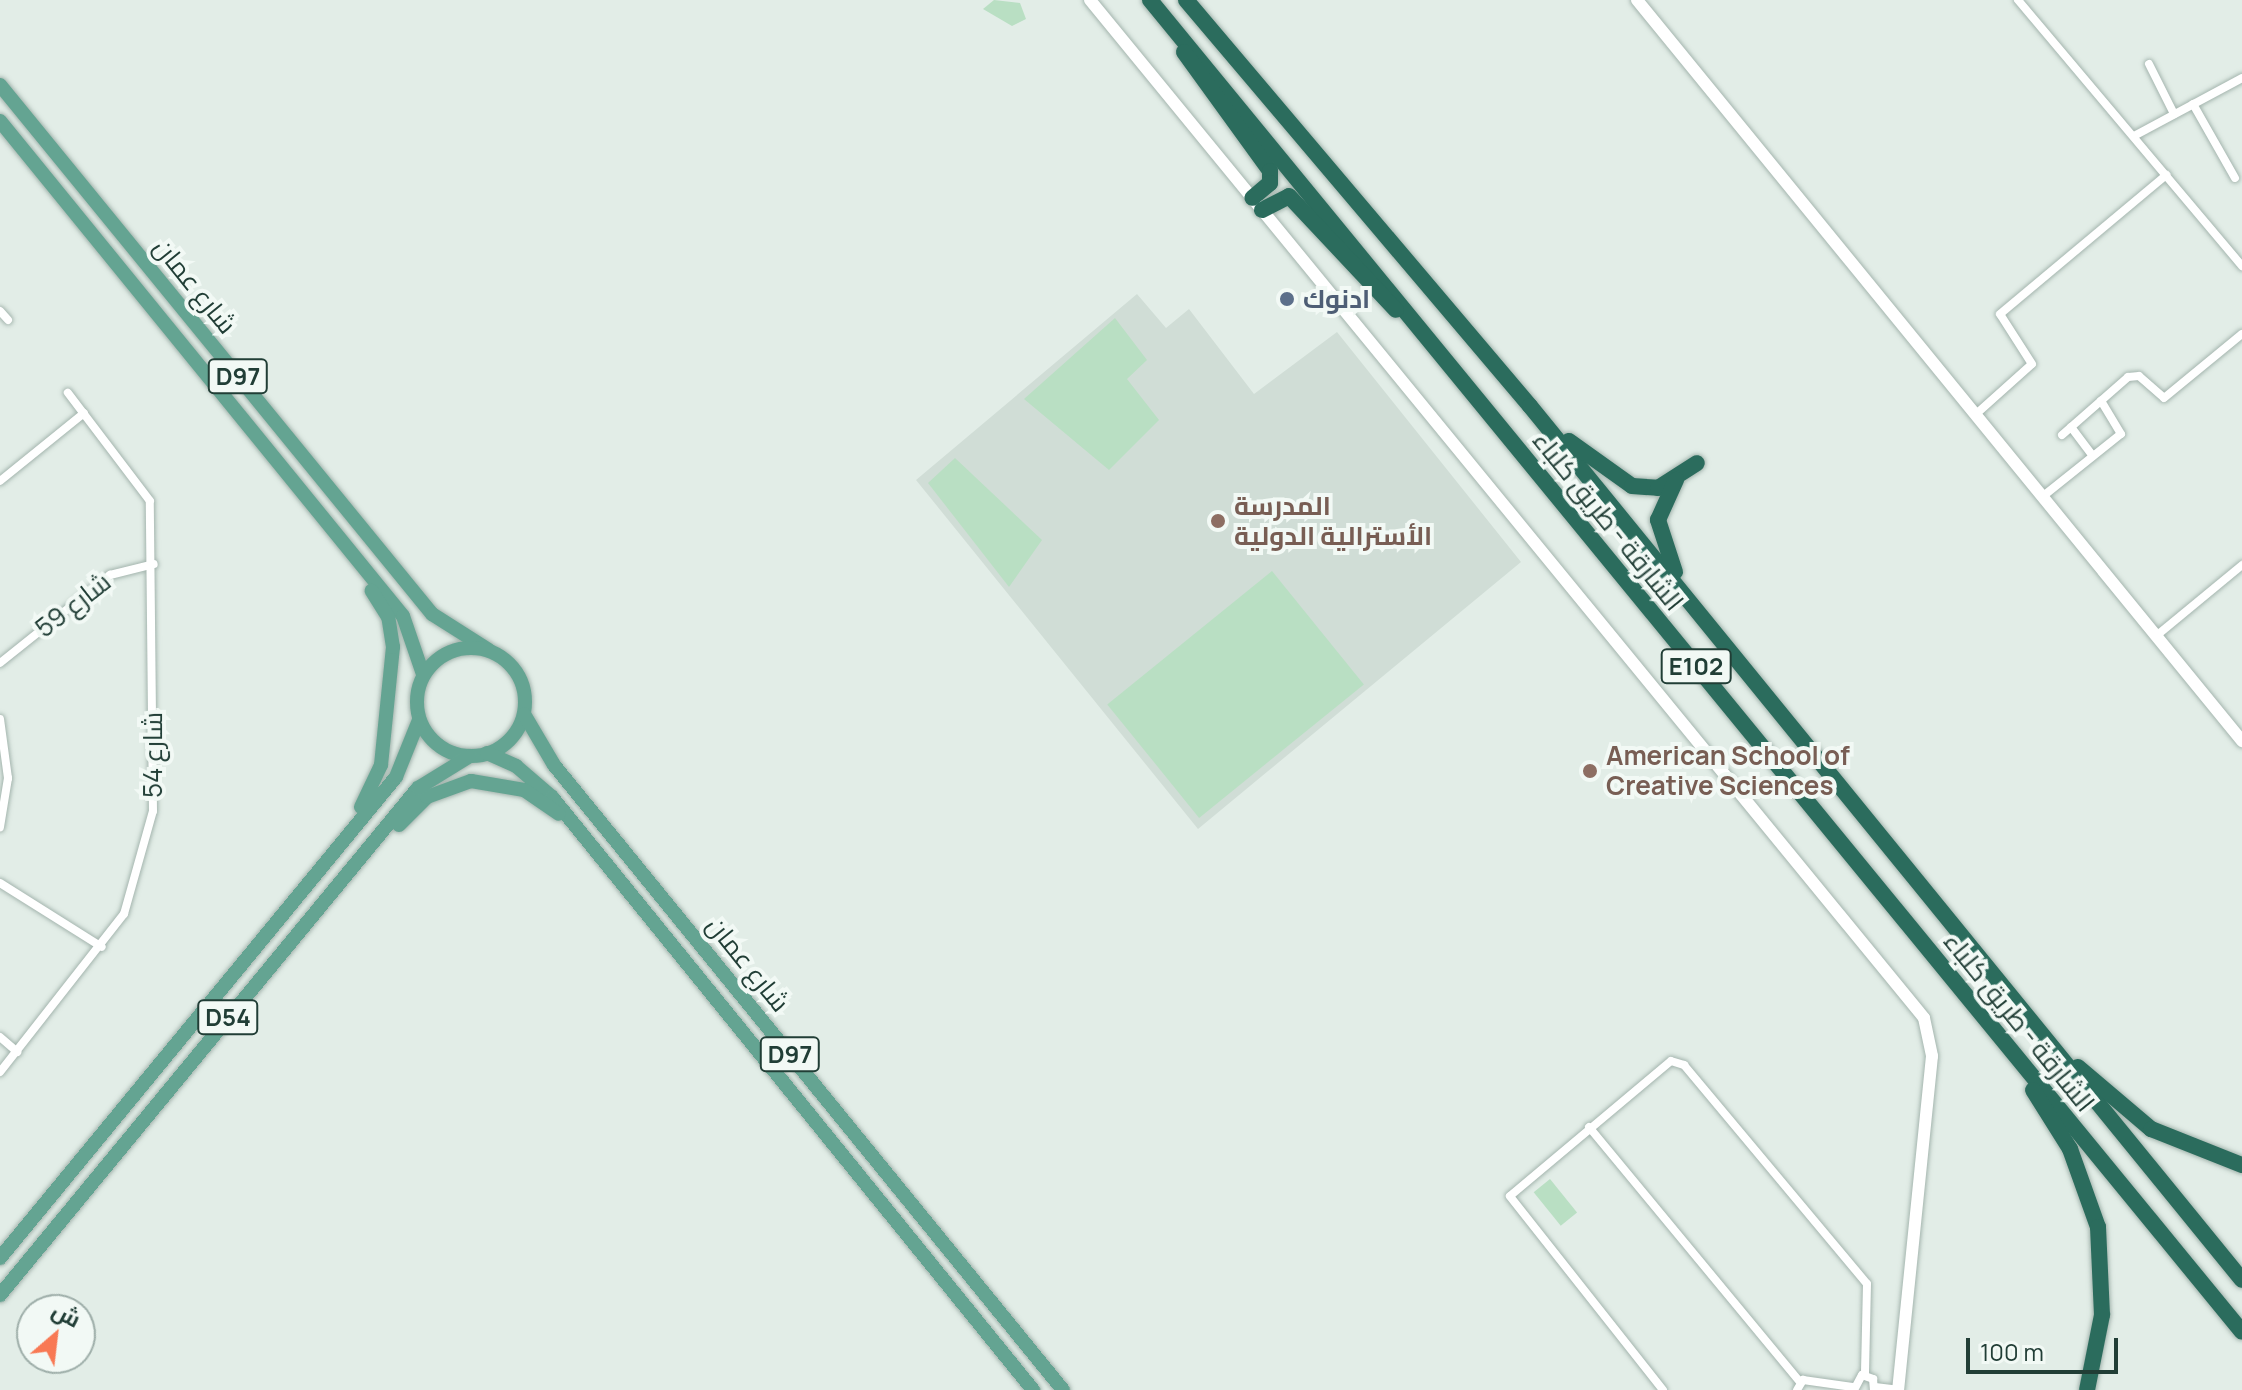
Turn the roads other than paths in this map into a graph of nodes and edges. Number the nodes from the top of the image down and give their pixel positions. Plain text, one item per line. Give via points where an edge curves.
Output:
1 (1090, 0) edge
2 (1150, 0) edge
3 (1186, 0) edge
4 (1194, 0) edge
5 (1637, 0) edge
6 (2020, 1) edge
7 (1179, 35) junction
8 (2149, 64) dead end
9 (2242, 78) edge
10 (1255, 83) junction
11 (0, 85) edge
12 (2193, 104) junction
13 (2174, 114) junction
14 (0, 121) edge
15 (2134, 136) junction
16 (2166, 175) junction
17 (2235, 178) dead end
18 (1257, 204) junction
19 (2242, 246) edge
20 (2231, 252) junction
21 (2242, 266) edge
22 (0, 311) edge
23 (1410, 318) junction
24 (8, 320) dead end
25 (2242, 334) edge
26 (68, 393) dead end
27 (2101, 401) junction
28 (1530, 406) junction
29 (84, 413) junction
30 (1975, 415) junction
31 (2071, 427) junction
32 (2062, 435) dead end
33 (2093, 456) junction
34 (1697, 463) dead end
35 (1677, 479) junction
36 (0, 481) edge
37 (2042, 497) junction
38 (349, 549) junction
39 (154, 564) junction
40 (2242, 565) edge
41 (1697, 610) junction
42 (2156, 636) junction
43 (489, 650) junction
44 (0, 663) edge
45 (423, 674) junction
46 (524, 714) junction
47 (0, 719) edge
48 (419, 720) junction
49 (2242, 741) edge
50 (487, 753) junction
51 (470, 756) junction
52 (568, 819) junction
53 (0, 827) edge
54 (341, 844) junction
55 (368, 850) junction
56 (0, 880) edge
57 (102, 947) junction
58 (2024, 1016) junction
59 (0, 1037) edge
60 (17, 1052) junction
61 (2024, 1066) junction
62 (0, 1072) edge
63 (1589, 1127) junction
64 (2242, 1165) edge
65 (0, 1258) edge
66 (2242, 1280) edge
67 (0, 1295) edge
68 (2242, 1332) edge
69 (1865, 1375) junction
70 (1798, 1386) edge
71 (1854, 1388) edge
72 (1874, 1389) edge
73 (1033, 1390) edge
74 (1063, 1390) edge
75 (1663, 1390) edge
76 (1898, 1390) edge
77 (2087, 1390) edge

1 - 18 street
2 - 7 highway, الشارقة - طريق كلباء / E102
3 - 10 highway, الشارقة - طريق كلباء / E102
4 - 10 highway
5 - 30 street
6 - 15 street
7 - 18 highway via 1195,72 1270,171 1270,183
7 - 23 highway, الشارقة - طريق كلباء / E102
8 - 13 street
9 - 12 street
10 - 28 highway, الشارقة - طريق كلباء / E102
11 - 43 main road, شارع عمان / D97 via 432,614
12 - 13 street
12 - 17 street
13 - 15 street
14 - 38 main road, شارع عمان / D97
15 - 16 street
16 - 20 street
16 - 30 street via 2000,314 2032,364
18 - 23 highway via 1289,196 1377,296
18 - 76 street via 1924,1018 1932,1056
19 - 20 street
20 - 21 street
22 - 24 street
23 - 61 highway, الشارقة - طريق كلباء / E102
25 - 27 street via 2164,398 2136,375
26 - 29 street, شارع 54
27 - 31 street
27 - 33 street via 2122,432
28 - 35 highway via 1610,476 1645,488
28 - 41 highway, الشارقة - طريق كلباء / E102
29 - 36 street
29 - 39 street, شارع 54 via 146,489
30 - 37 street
31 - 32 street
31 - 33 street
33 - 37 street
34 - 35 highway
35 - 41 highway via 1658,520 1671,565
37 - 42 street
38 - 45 main road, شارع عمان / D97 via 409,624
38 - 54 main road via 385,610 393,647 379,774
39 - 44 street, شارع 59 via 110,575
39 - 57 street, شارع 54 via 153,811 134,891
40 - 42 street
41 - 58 highway, الشارقة - طريق كلباء / E102
42 - 49 street
43 - 45 main road via 452,651
43 - 46 main road via 514,669
45 - 48 main road
46 - 50 main road via 511,738
46 - 74 main road, شارع عمان / D97 via 554,765
47 - 53 street via 8,778
48 - 51 main road via 439,746
48 - 54 main road, D54 via 403,768
50 - 51 main road
50 - 52 main road, شارع عمان / D97 via 529,775
51 - 55 main road, D54 via 426,780
52 - 55 main road via 524,790 471,781 427,797
52 - 73 main road, شارع عمان / D97
54 - 65 main road, D54
55 - 67 main road, D54
56 - 57 street
57 - 60 street, شارع 54
58 - 64 highway via 2133,1117
58 - 66 highway, الشارقة - طريق كلباء / E102
59 - 60 street
60 - 62 street, شارع 54
61 - 68 highway, الشارقة - طريق كلباء / E102
61 - 77 highway via 2087,1186 2098,1227 2102,1315
63 - 69 street via 1667,1063 1684,1065 1867,1284
63 - 70 street
63 - 75 street via 1513,1189 1510,1201
69 - 71 street
69 - 72 street
70 - 71 street
72 - 76 street

